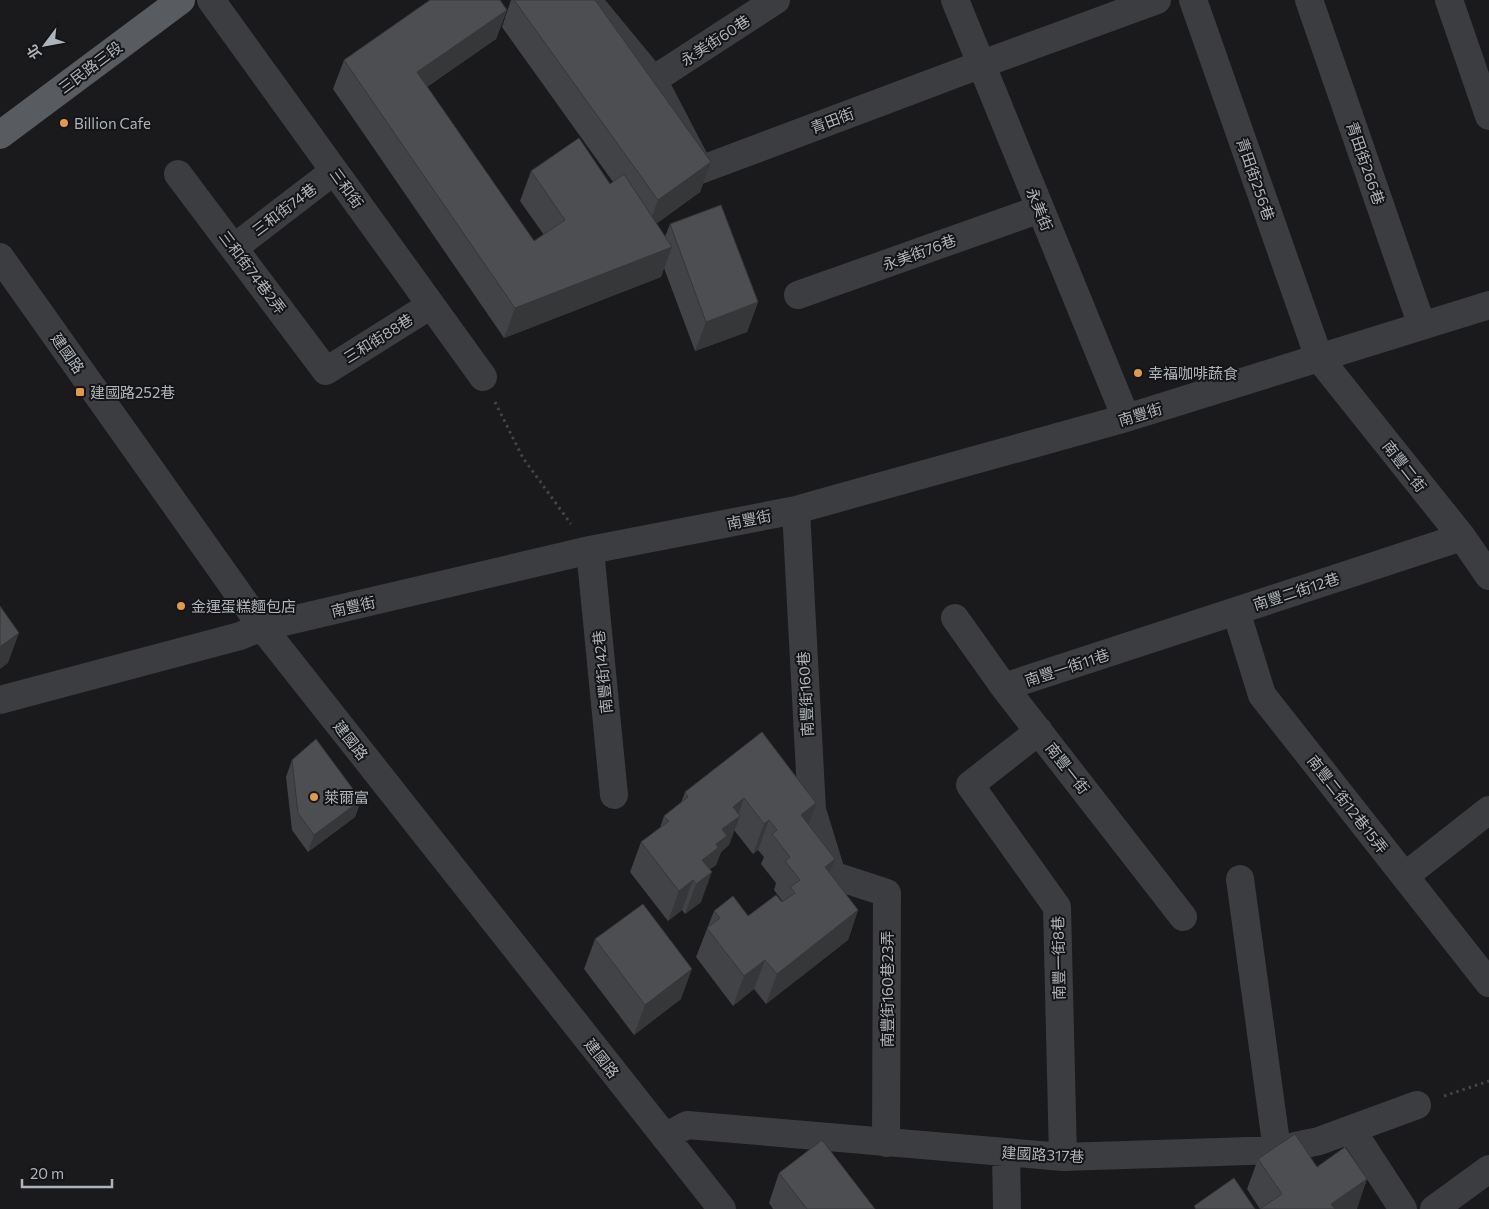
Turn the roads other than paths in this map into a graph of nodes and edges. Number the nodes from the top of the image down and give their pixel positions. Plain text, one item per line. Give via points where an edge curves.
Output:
1 (181, 0) edge
2 (211, 0) edge
3 (587, 0) edge
4 (776, 0) edge
5 (955, 0) edge
6 (1157, 0) edge
7 (1193, 0) edge
8 (1309, 0) edge
9 (1449, 0) edge
10 (982, 64) junction
11 (653, 80) junction
12 (1489, 116) edge
13 (0, 135) edge
14 (334, 171) junction
15 (178, 174) dead end
16 (1040, 209) junction
17 (234, 247) junction
18 (0, 257) edge
19 (798, 295) dead end
20 (430, 305) junction
21 (1489, 305) edge
22 (1422, 326) junction
23 (1320, 358) junction
24 (326, 371) joint
25 (483, 377) road end
26 (1126, 418) junction
27 (796, 510) junction
28 (590, 550) junction
29 (1478, 555) edge
30 (1236, 611) junction
31 (955, 618) dead end
32 (262, 627) junction
33 (1130, 646) joint
34 (1004, 687) junction
35 (0, 700) edge
36 (1039, 731) junction
37 (614, 794) dead end
38 (1489, 810) edge
39 (832, 875) joint
40 (1405, 876) junction
41 (1240, 879) dead end
42 (1183, 917) dead end
43 (1489, 983) edge
44 (1417, 1105) road end
45 (1351, 1129) junction
46 (665, 1138) junction
47 (886, 1143) junction
48 (1277, 1150) junction
49 (1006, 1153) junction
50 (1063, 1157) junction
51 (1489, 1169) edge
52 (722, 1209) edge
53 (1007, 1209) edge
54 (1403, 1209) edge
55 (1434, 1209) edge

1 - 13 main road, 三民路三段
2 - 14 street, 三和街
3 - 11 street, 青田街
4 - 11 street, 永美街60巷
5 - 10 street, 永美街
6 - 10 street, 青田街
7 - 23 street, 青田街256巷
8 - 22 street, 青田街266巷
9 - 12 street
10 - 11 street, 青田街 via 700,170
10 - 16 street, 永美街
14 - 17 street, 三和街74巷
14 - 20 street, 三和街
15 - 17 street, 三和街74巷2弄
16 - 19 street, 永美街76巷
16 - 26 street, 永美街
17 - 24 street, 三和街74巷2弄
18 - 32 street, 建國路
20 - 24 street, 三和街88巷
20 - 25 street, 三和街
21 - 22 street, 南豐街
22 - 23 street, 南豐街
23 - 26 street, 南豐街
23 - 29 street, 南豐二街
26 - 27 street, 南豐街
27 - 28 street, 南豐街
27 - 39 street, 南豐街160巷 via 812,810
28 - 32 street, 南豐街
28 - 37 street, 南豐街142巷
29 - 30 street, 南豐二街12巷
30 - 33 street, 南豐二街12巷
30 - 40 street, 南豐二街12巷15弄 via 1262,695
31 - 34 street, 南豐一街
32 - 35 street, 南豐街 via 240,636
32 - 46 street, 建國路
33 - 34 street, 南豐一街11巷
34 - 36 street, 南豐一街
36 - 42 street, 南豐一街
36 - 50 street, 南豐一街8巷 via 970,785 1057,908
38 - 40 street
39 - 47 street, 南豐街160巷23弄 via 887,893
40 - 43 street, 南豐二街12巷15弄
41 - 48 street
44 - 45 street, 建國路317巷
45 - 48 street, 建國路317巷 via 1319,1141
45 - 54 street
46 - 47 street, 建國路317巷 via 687,1125
46 - 52 street, 建國路
47 - 49 street, 建國路317巷
48 - 50 street, 建國路317巷
49 - 50 street, 建國路317巷
49 - 53 street
51 - 55 street

